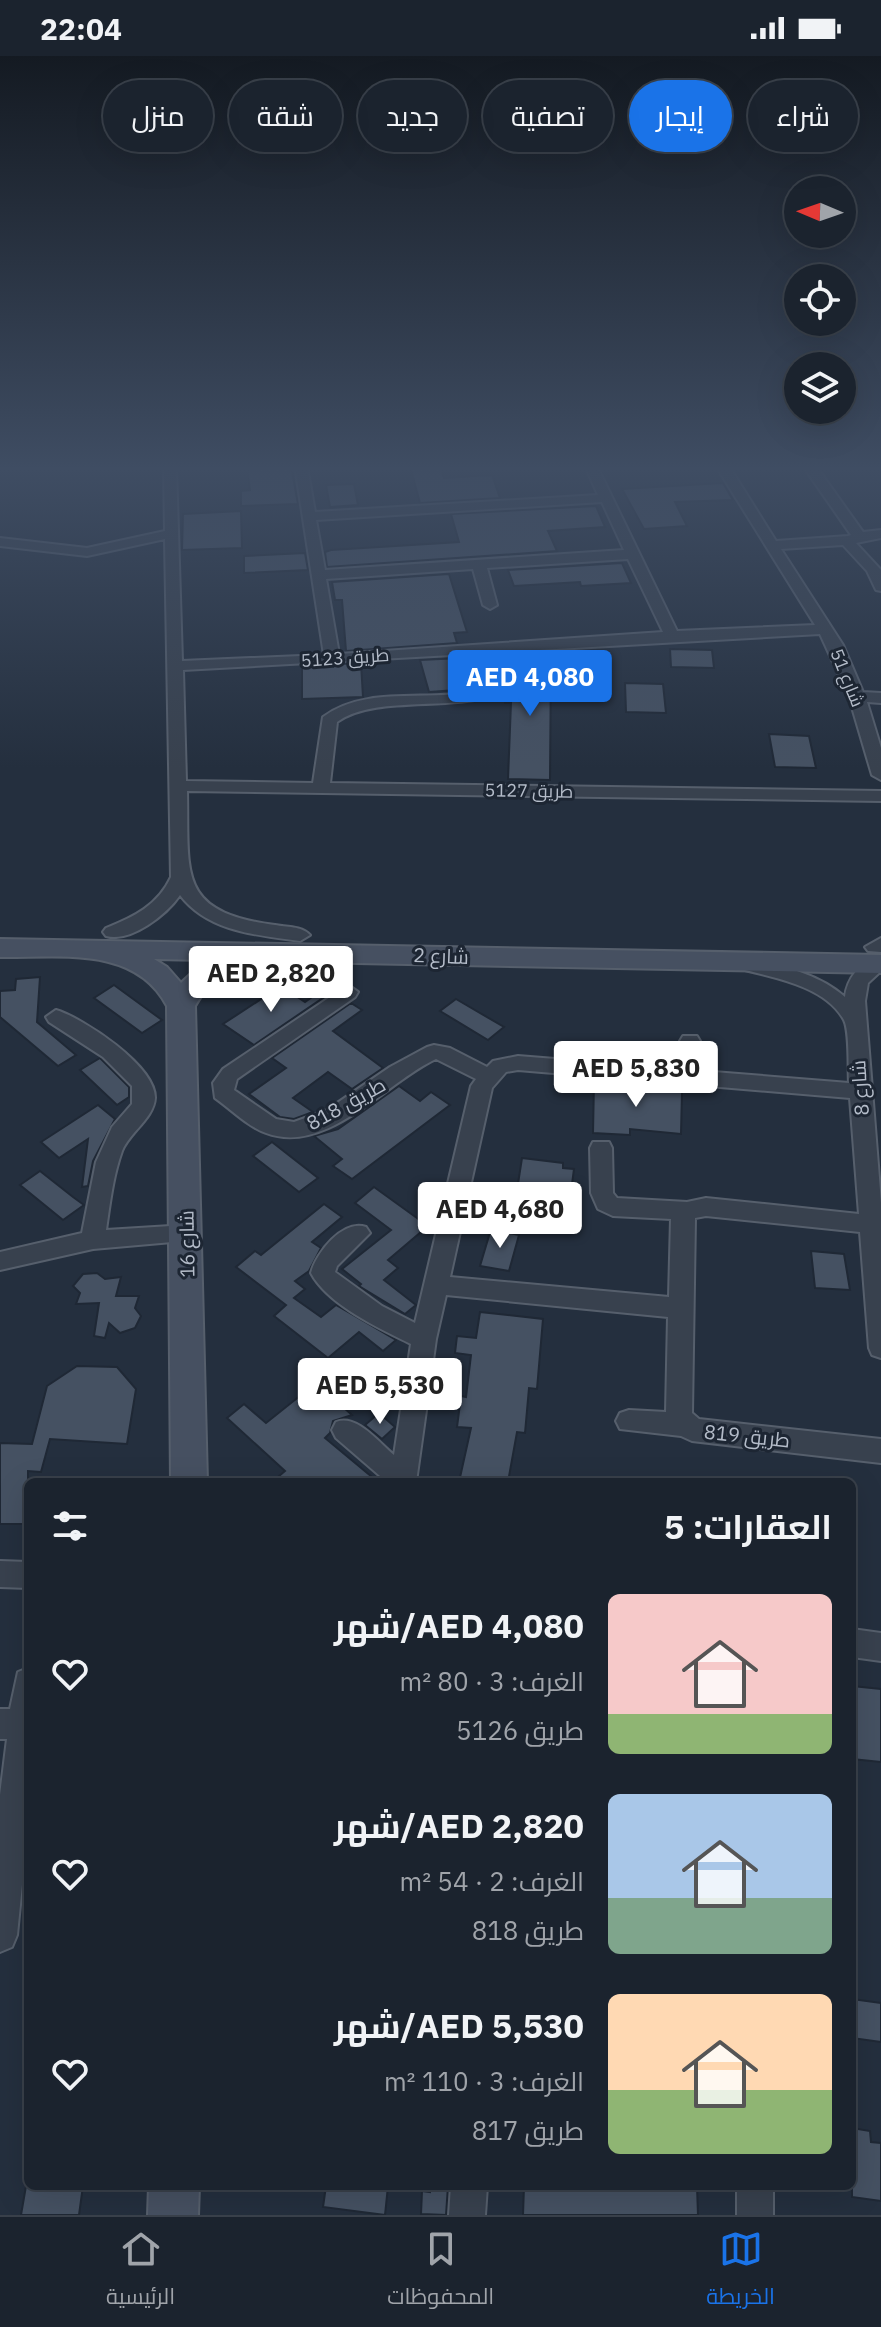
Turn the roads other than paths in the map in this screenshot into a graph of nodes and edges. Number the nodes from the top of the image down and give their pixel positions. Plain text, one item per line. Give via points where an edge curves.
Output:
1 (171, 567) edge
2 (318, 567) edge
3 (439, 567) edge
4 (480, 567) edge
5 (639, 567) edge
6 (785, 567) edge
7 (872, 567) edge
8 (319, 575) junction
9 (881, 587) edge
10 (490, 605) dead end
11 (823, 626) junction
12 (672, 636) junction
13 (477, 649) junction
14 (332, 659) junction
15 (175, 670) junction
16 (857, 697) junction
17 (881, 698) edge
18 (876, 743) edge
19 (881, 775) edge
20 (178, 786) junction
21 (321, 788) junction
22 (881, 796) edge
23 (180, 877) junction
24 (0, 930) edge
25 (300, 935) junction
26 (108, 941) junction
27 (0, 948) edge
28 (252, 951) junction
29 (879, 953) edge
30 (746, 964) junction
31 (348, 992) dead end
32 (181, 1006) junction
33 (56, 1017) dead end
34 (855, 1020) junction
35 (690, 1041) dead end
36 (487, 1076) junction
37 (690, 1077) junction
38 (859, 1091) junction
39 (601, 1148) dead end
40 (687, 1211) junction
41 (870, 1224) junction
42 (358, 1233) dead end
43 (187, 1234) junction
44 (93, 1240) junction
45 (0, 1261) edge
46 (878, 1271) edge
47 (437, 1285) junction
48 (682, 1308) junction
49 (424, 1339) junction
50 (881, 1348) edge
51 (629, 1421) dead end
52 (684, 1425) junction
53 (345, 1430) dead end
54 (881, 1451) edge
55 (189, 1478) edge
56 (401, 1478) edge
57 (403, 1478) edge
58 (0, 1574) edge
59 (24, 1575) edge
60 (856, 1644) edge
61 (881, 1647) edge
62 (24, 1692) edge
63 (12, 1724) edge
64 (0, 1935) edge
65 (174, 2190) edge
66 (469, 2190) edge
67 (755, 2190) edge
68 (173, 2215) edge
69 (467, 2215) edge
70 (755, 2215) edge

1 - 15 street
2 - 8 street
3 - 8 street
4 - 10 street
5 - 12 street
6 - 11 street, شارع 51
7 - 9 street
8 - 14 street
11 - 12 street, طريق 5123
11 - 16 street, شارع 51
12 - 13 street, طريق 5123
13 - 14 street, طريق 5123
13 - 21 street via 482,687 478,695 356,706 333,715
14 - 15 street, طريق 5123
15 - 20 street
16 - 17 street
16 - 18 street, شارع 51
18 - 19 street, شارع 51
20 - 21 street, طريق 5127
20 - 23 street
21 - 22 street, طريق 5127
23 - 25 street via 190,900 216,918
23 - 26 street via 159,908
24 - 26 main road, شارع 2
25 - 26 main road, شارع 2
25 - 29 main road, شارع 2
26 - 27 main road, شارع 2
26 - 28 main road, شارع 2
26 - 32 main road via 159,972
28 - 30 main road, شارع 2
28 - 32 main road via 206,971
29 - 30 main road, شارع 2
29 - 34 street, شارع 8 via 855,985
30 - 34 street via 818,985
31 - 36 street, طريق 818 via 230,1074 223,1093 263,1121 293,1132 355,1103 434,1052
32 - 43 main road, شارع 16
33 - 44 street via 143,1082 144,1099 116,1139 109,1159
34 - 38 street, شارع 8
35 - 37 street
36 - 37 street via 500,1066 518,1063
36 - 47 street
37 - 38 street
38 - 41 street, شارع 8
39 - 40 street via 606,1203
40 - 41 street via 706,1207
40 - 48 street, طريق 819 via 682,1221
41 - 46 street, شارع 8
42 - 49 street via 326,1261 323,1273 373,1313
43 - 44 street
43 - 55 main road, شارع 16
44 - 45 street
46 - 50 street, شارع 8
47 - 48 street
47 - 49 street
48 - 52 street, طريق 819 via 679,1417
49 - 57 street
51 - 52 street
52 - 54 street, طريق 819
53 - 56 street
58 - 59 street
60 - 61 street
62 - 63 street
63 - 64 street
65 - 68 main road
66 - 69 street
67 - 70 street

